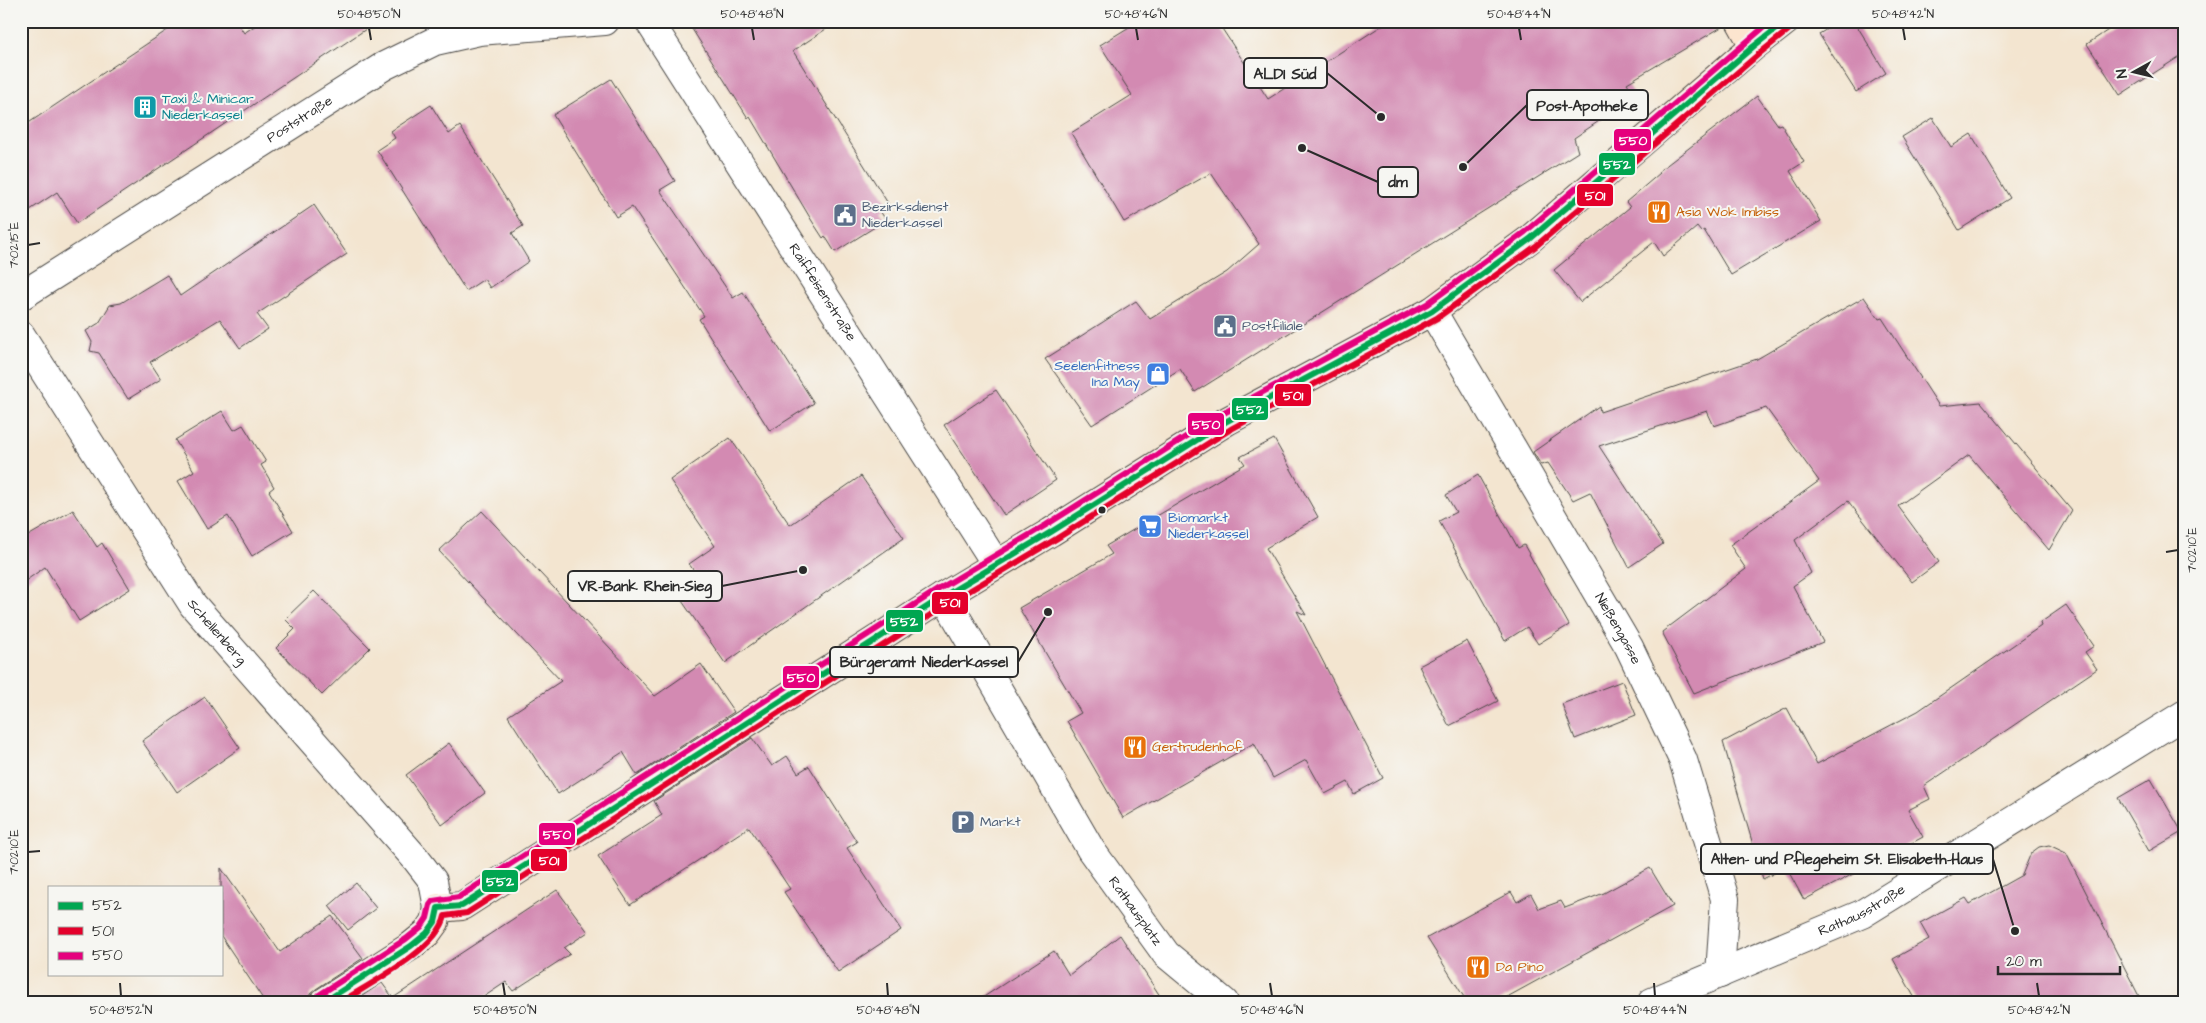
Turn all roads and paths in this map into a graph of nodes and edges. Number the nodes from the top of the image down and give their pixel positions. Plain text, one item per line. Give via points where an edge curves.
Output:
1 (605, 21) edge
2 (649, 21) edge
3 (1740, 21) edge
4 (1786, 21) edge
5 (1754, 46) junction
6 (21, 296) edge
7 (1432, 311) junction
8 (21, 335) edge
9 (996, 564) junction
10 (944, 596) junction
11 (2185, 714) edge
12 (438, 908) junction
13 (1720, 974) junction
14 (324, 1002) edge
15 (1224, 1002) edge
16 (1652, 1002) edge

1 - 6 street, Poststraße via 479,32 435,41 384,66
2 - 9 street, Raiffeisenstraße
3 - 5 street
4 - 5 street
5 - 7 street via 1530,239
7 - 9 street via 1227,421
7 - 13 street, Nießengasse via 1629,647 1683,760 1725,899
8 - 12 street, Schellenberg via 193,605 416,859 433,881
9 - 10 street
10 - 12 street via 462,906
10 - 15 street, Rathausplatz via 1091,850 1166,954
11 - 13 street, Rathausstraße via 1862,914
12 - 14 street via 435,922 427,933
13 - 16 street, Rathausstraße

